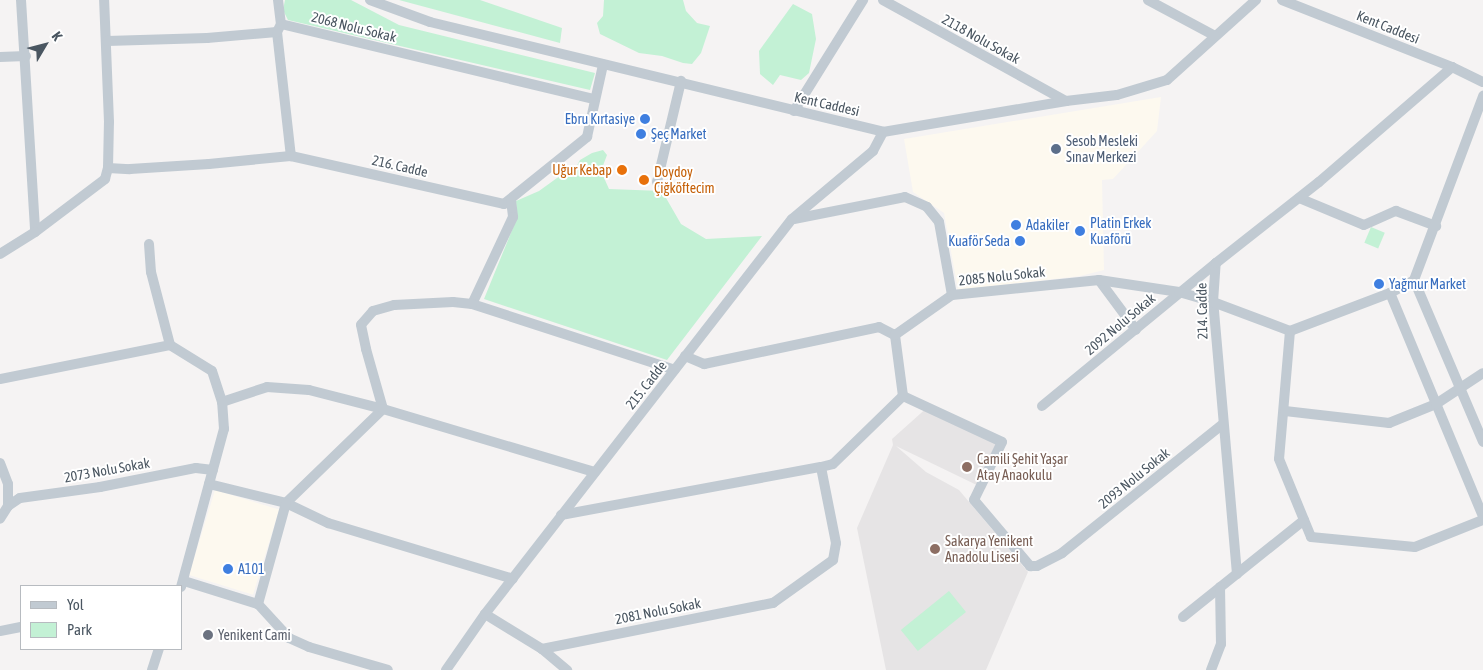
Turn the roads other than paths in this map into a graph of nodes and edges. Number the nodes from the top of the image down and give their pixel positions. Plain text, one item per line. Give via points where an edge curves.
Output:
1 (22, 0) edge
2 (104, 0) edge
3 (278, 0) edge
4 (370, 0) edge
5 (863, 0) edge
6 (883, 0) edge
7 (1148, 0) edge
8 (1256, 0) edge
9 (1282, 0) edge
10 (279, 28) junction
11 (1215, 36) junction
12 (107, 41) junction
13 (26, 56) junction
14 (0, 57) edge
15 (603, 65) junction
16 (1452, 67) junction
17 (681, 81) junction
18 (1483, 82) edge
19 (1483, 96) edge
20 (594, 99) junction
21 (1066, 101) junction
22 (794, 111) junction
23 (883, 132) junction
24 (291, 156) junction
25 (108, 168) junction
26 (657, 182) dead end
27 (1299, 198) junction
28 (512, 200) junction
29 (792, 219) junction
30 (1436, 226) junction
31 (35, 232) junction
32 (149, 244) dead end
33 (0, 254) edge
34 (1216, 263) junction
35 (1099, 280) junction
36 (1414, 280) junction
37 (1179, 292) junction
38 (1390, 292) junction
39 (952, 295) junction
40 (1213, 302) junction
41 (472, 304) junction
42 (1136, 330) junction
43 (1290, 331) junction
44 (895, 335) junction
45 (170, 345) junction
46 (685, 356) junction
47 (675, 370) junction
48 (1483, 373) edge
49 (0, 379) edge
50 (1461, 389) junction
51 (904, 396) junction
52 (222, 402) junction
53 (1436, 404) junction
54 (1042, 406) dead end
55 (383, 409) junction
56 (1285, 411) junction
57 (1223, 424) junction
58 (1483, 442) edge
59 (0, 463) edge
60 (821, 468) junction
61 (213, 470) junction
62 (595, 472) junction
63 (209, 484) junction
64 (286, 503) junction
65 (8, 506) junction
66 (561, 515) junction
67 (1483, 516) edge
68 (0, 519) edge
69 (1304, 520) junction
70 (1483, 520) edge
71 (1237, 574) junction
72 (513, 578) junction
73 (182, 584) edge
74 (1220, 587) junction
75 (258, 604) junction
76 (485, 614) junction
77 (1183, 617) dead end
78 (20, 628) edge
79 (0, 632) edge
80 (542, 648) junction
81 (160, 650) edge
82 (152, 670) edge
83 (388, 670) edge
84 (446, 670) edge
85 (567, 670) edge
86 (1211, 670) edge

1 - 13 street
2 - 12 street
3 - 10 street
4 - 15 street, Kent Caddesi via 430,22
5 - 22 street
6 - 21 street, 2118 Nolu Sokak
7 - 11 street
8 - 11 street, Kent Caddesi
9 - 16 street, Kent Caddesi
10 - 12 street, 2068 Nolu Sokak via 208,38
10 - 20 street, 2068 Nolu Sokak
10 - 24 street
11 - 21 street, Kent Caddesi via 1167,80 1118,95
12 - 25 street
13 - 14 street
13 - 31 street
15 - 17 street, Kent Caddesi
15 - 20 street
16 - 18 street, Kent Caddesi
16 - 27 street, 214. Cadde
17 - 22 street, Kent Caddesi
17 - 26 street
19 - 30 street
20 - 28 street via 587,137
21 - 23 street, Kent Caddesi
22 - 23 street, Kent Caddesi
23 - 29 street, 215. Cadde via 873,151
24 - 25 street, 216. Cadde via 130,170
24 - 28 street, 216. Cadde via 504,204
25 - 31 street via 105,179
27 - 30 street via 1364,225 1396,211
27 - 34 street, 214. Cadde
28 - 41 street via 512,218
29 - 39 street via 905,197 927,207 940,222
29 - 46 street, 215. Cadde
30 - 36 street
31 - 33 street
32 - 45 street via 151,272
34 - 37 street, 2092 Nolu Sokak
34 - 40 street, 214. Cadde
35 - 37 street, 2085 Nolu Sokak
35 - 39 street, 2085 Nolu Sokak
35 - 42 street
36 - 38 street
36 - 50 street
37 - 40 street, 2085 Nolu Sokak
37 - 42 street, 2092 Nolu Sokak
38 - 43 street
38 - 53 street
39 - 44 street, 2085 Nolu Sokak
40 - 43 street, 2085 Nolu Sokak
40 - 57 street, 214. Cadde
41 - 47 street
41 - 55 street via 394,305 373,311 362,325
42 - 54 street, 2092 Nolu Sokak
43 - 56 street
44 - 46 street via 879,327 704,364
44 - 51 street
45 - 49 street
45 - 52 street via 212,371
46 - 47 street, 215. Cadde
47 - 62 street, 215. Cadde
48 - 50 street
50 - 53 street
50 - 58 street
51 - 57 street, 2093 Nolu Sokak via 1002,442 974,500 1030,566 1037,566 1062,553
51 - 60 street via 833,464
52 - 55 street via 267,387 309,390
52 - 61 street via 224,429
53 - 56 street via 1389,423
53 - 67 street
55 - 62 street
55 - 64 street
56 - 69 street via 1279,459
57 - 71 street, 214. Cadde
59 - 65 street via 8,484
60 - 66 street
60 - 80 street, 2081 Nolu Sokak via 836,543 833,560 773,603
61 - 63 street
61 - 65 street, 2073 Nolu Sokak via 196,468 100,487 20,498
62 - 66 street, 215. Cadde
63 - 64 street
63 - 73 street
64 - 72 street via 328,524
64 - 75 street
65 - 68 street
66 - 72 street, 215. Cadde
69 - 70 street via 1311,537 1415,547
69 - 71 street
71 - 74 street
72 - 76 street, 215. Cadde
73 - 75 street
74 - 77 street
74 - 86 street via 1221,644
75 - 83 street via 290,638
76 - 80 street
76 - 84 street, 215. Cadde
78 - 79 street
80 - 85 street
81 - 82 street

